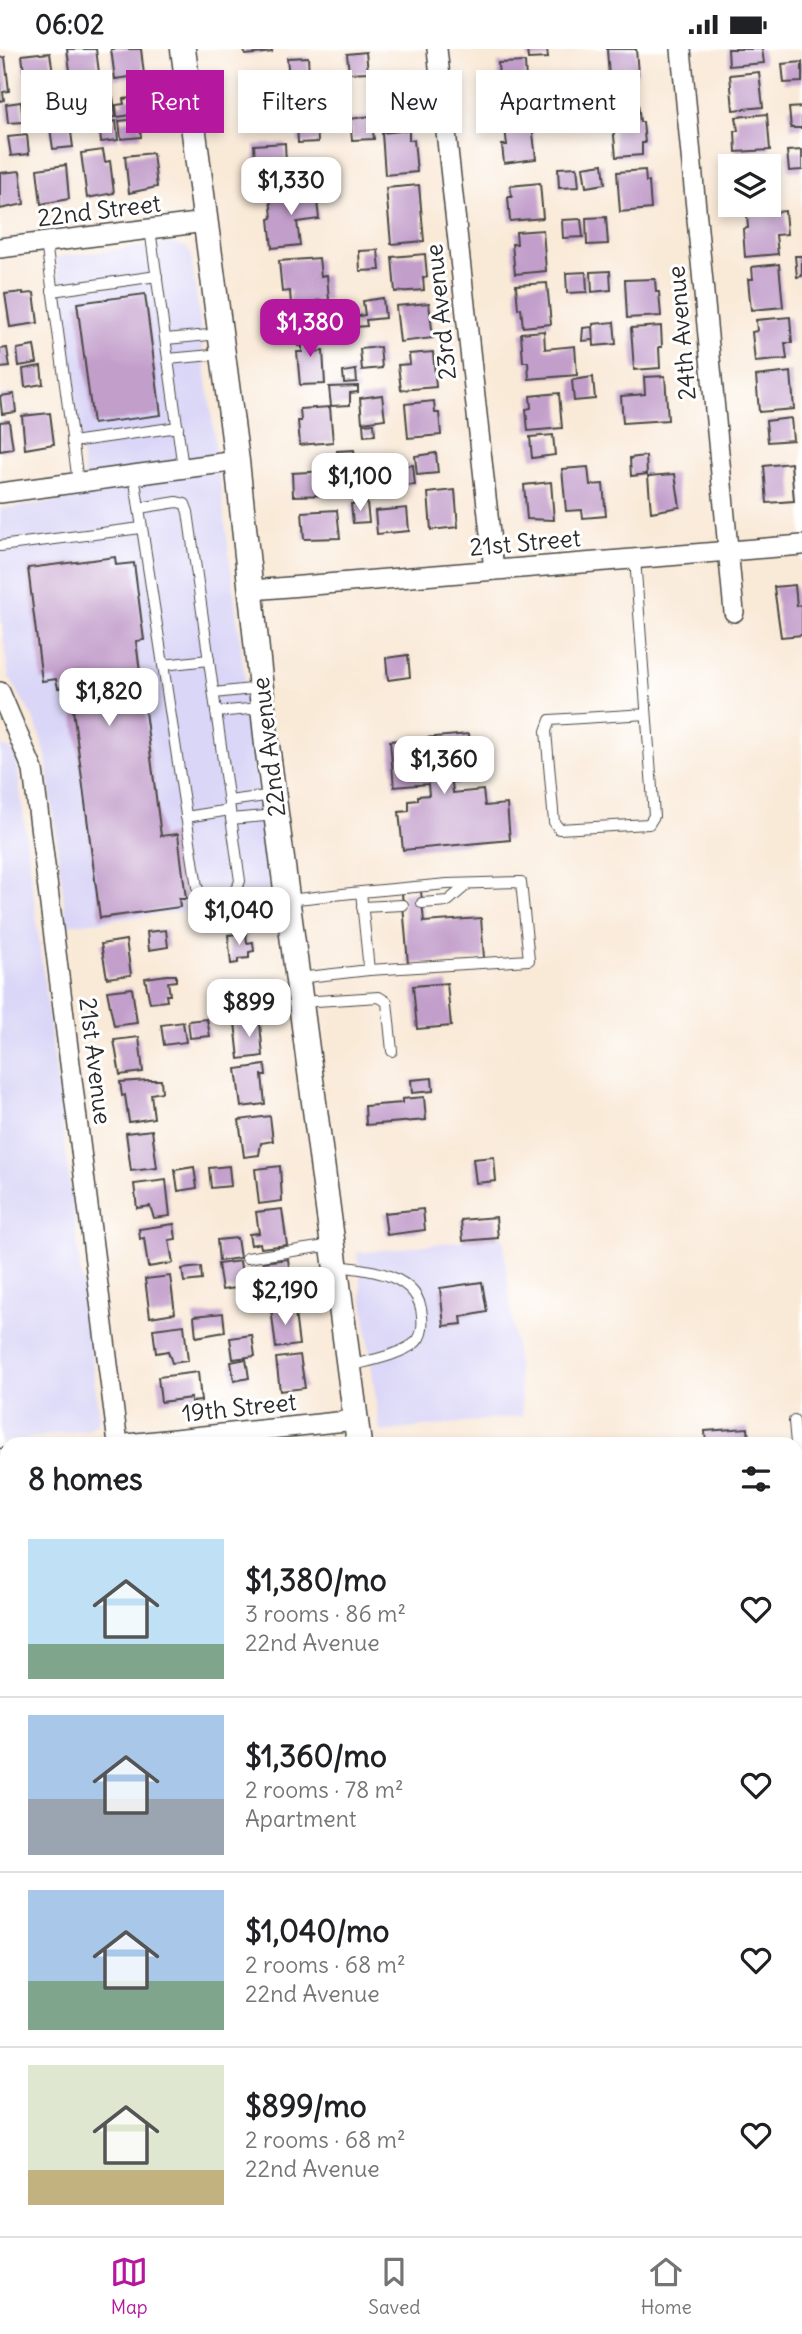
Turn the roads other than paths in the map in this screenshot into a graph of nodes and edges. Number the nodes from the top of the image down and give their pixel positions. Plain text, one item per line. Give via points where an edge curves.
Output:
1 (183, 49) edge
2 (436, 49) edge
3 (681, 49) edge
4 (205, 222) junction
5 (150, 229) junction
6 (46, 242) junction
7 (0, 249) edge
8 (157, 276) junction
9 (52, 291) junction
10 (166, 339) junction
11 (221, 344) junction
12 (168, 359) junction
13 (178, 428) junction
14 (72, 442) junction
15 (237, 461) junction
16 (183, 468) junction
17 (134, 475) junction
18 (78, 482) junction
19 (0, 493) edge
20 (139, 508) junction
21 (141, 528) junction
22 (802, 545) edge
23 (0, 546) edge
24 (727, 551) junction
25 (635, 558) junction
26 (494, 570) junction
27 (252, 590) junction
28 (734, 611) dead end
29 (209, 660) junction
30 (163, 665) junction
31 (0, 692) edge
32 (214, 693) junction
33 (263, 698) junction
34 (216, 712) junction
35 (646, 714) junction
36 (8, 728) edge
37 (275, 805) junction
38 (230, 810) junction
39 (186, 817) junction
40 (468, 883) junction
41 (360, 892) junction
42 (288, 900) junction
43 (422, 903) dead end
44 (403, 905) dead end
45 (362, 907) junction
46 (369, 970) junction
47 (299, 990) junction
48 (392, 1051) dead end
49 (334, 1255) junction
50 (247, 1258) dead end
51 (349, 1366) junction
52 (794, 1421) dead end
53 (358, 1432) edge
54 (117, 1437) edge
55 (262, 1437) edge
56 (795, 1437) edge

1 - 4 street, 22nd Avenue
2 - 26 street, 23rd Avenue
3 - 24 street, 24th Avenue
4 - 5 street, 22nd Street
4 - 11 street, 22nd Avenue
5 - 6 street, 22nd Street
5 - 8 lane
6 - 7 street, 22nd Street
6 - 9 lane
8 - 9 lane
8 - 10 lane
9 - 14 lane
10 - 11 lane
10 - 12 lane
11 - 12 lane
11 - 15 street, 22nd Avenue
12 - 13 lane
13 - 14 lane
13 - 16 lane
14 - 18 lane
15 - 16 street
15 - 27 street, 22nd Avenue
16 - 17 street
17 - 18 street
17 - 20 lane
18 - 19 street
20 - 21 lane
20 - 29 lane via 177,502 185,505
21 - 23 lane
21 - 30 lane
22 - 24 street, 21st Street
24 - 25 street, 21st Street
24 - 28 street, 24th Avenue
25 - 26 street, 21st Street
25 - 35 lane
26 - 27 street, 21st Street
27 - 33 street, 22nd Avenue
29 - 30 lane
29 - 32 lane
30 - 39 lane
31 - 36 street, 21st Avenue
32 - 33 lane
32 - 34 lane
33 - 34 lane
33 - 37 street, 22nd Avenue
34 - 38 lane
35 - 35 lane via 550,720 554,822 559,829 649,824 654,816
36 - 54 street, 21st Avenue via 33,770
37 - 38 lane
37 - 38 lane
37 - 42 street, 22nd Avenue
38 - 39 lane
38 - 39 lane via 240,881 230,895 214,898 202,896 197,887
40 - 41 lane
40 - 43 lane via 447,901
40 - 46 lane via 520,882 529,960
41 - 42 lane
41 - 45 lane
42 - 47 street, 22nd Avenue
44 - 45 lane
45 - 46 lane
46 - 47 lane
47 - 48 lane via 379,997 387,1002
47 - 49 street, 22nd Avenue
49 - 50 lane
49 - 51 street, 22nd Avenue
49 - 51 lane via 393,1276 408,1286 421,1306 422,1333 416,1342
51 - 53 street, 22nd Avenue
52 - 56 lane
53 - 55 street, 19th Street

